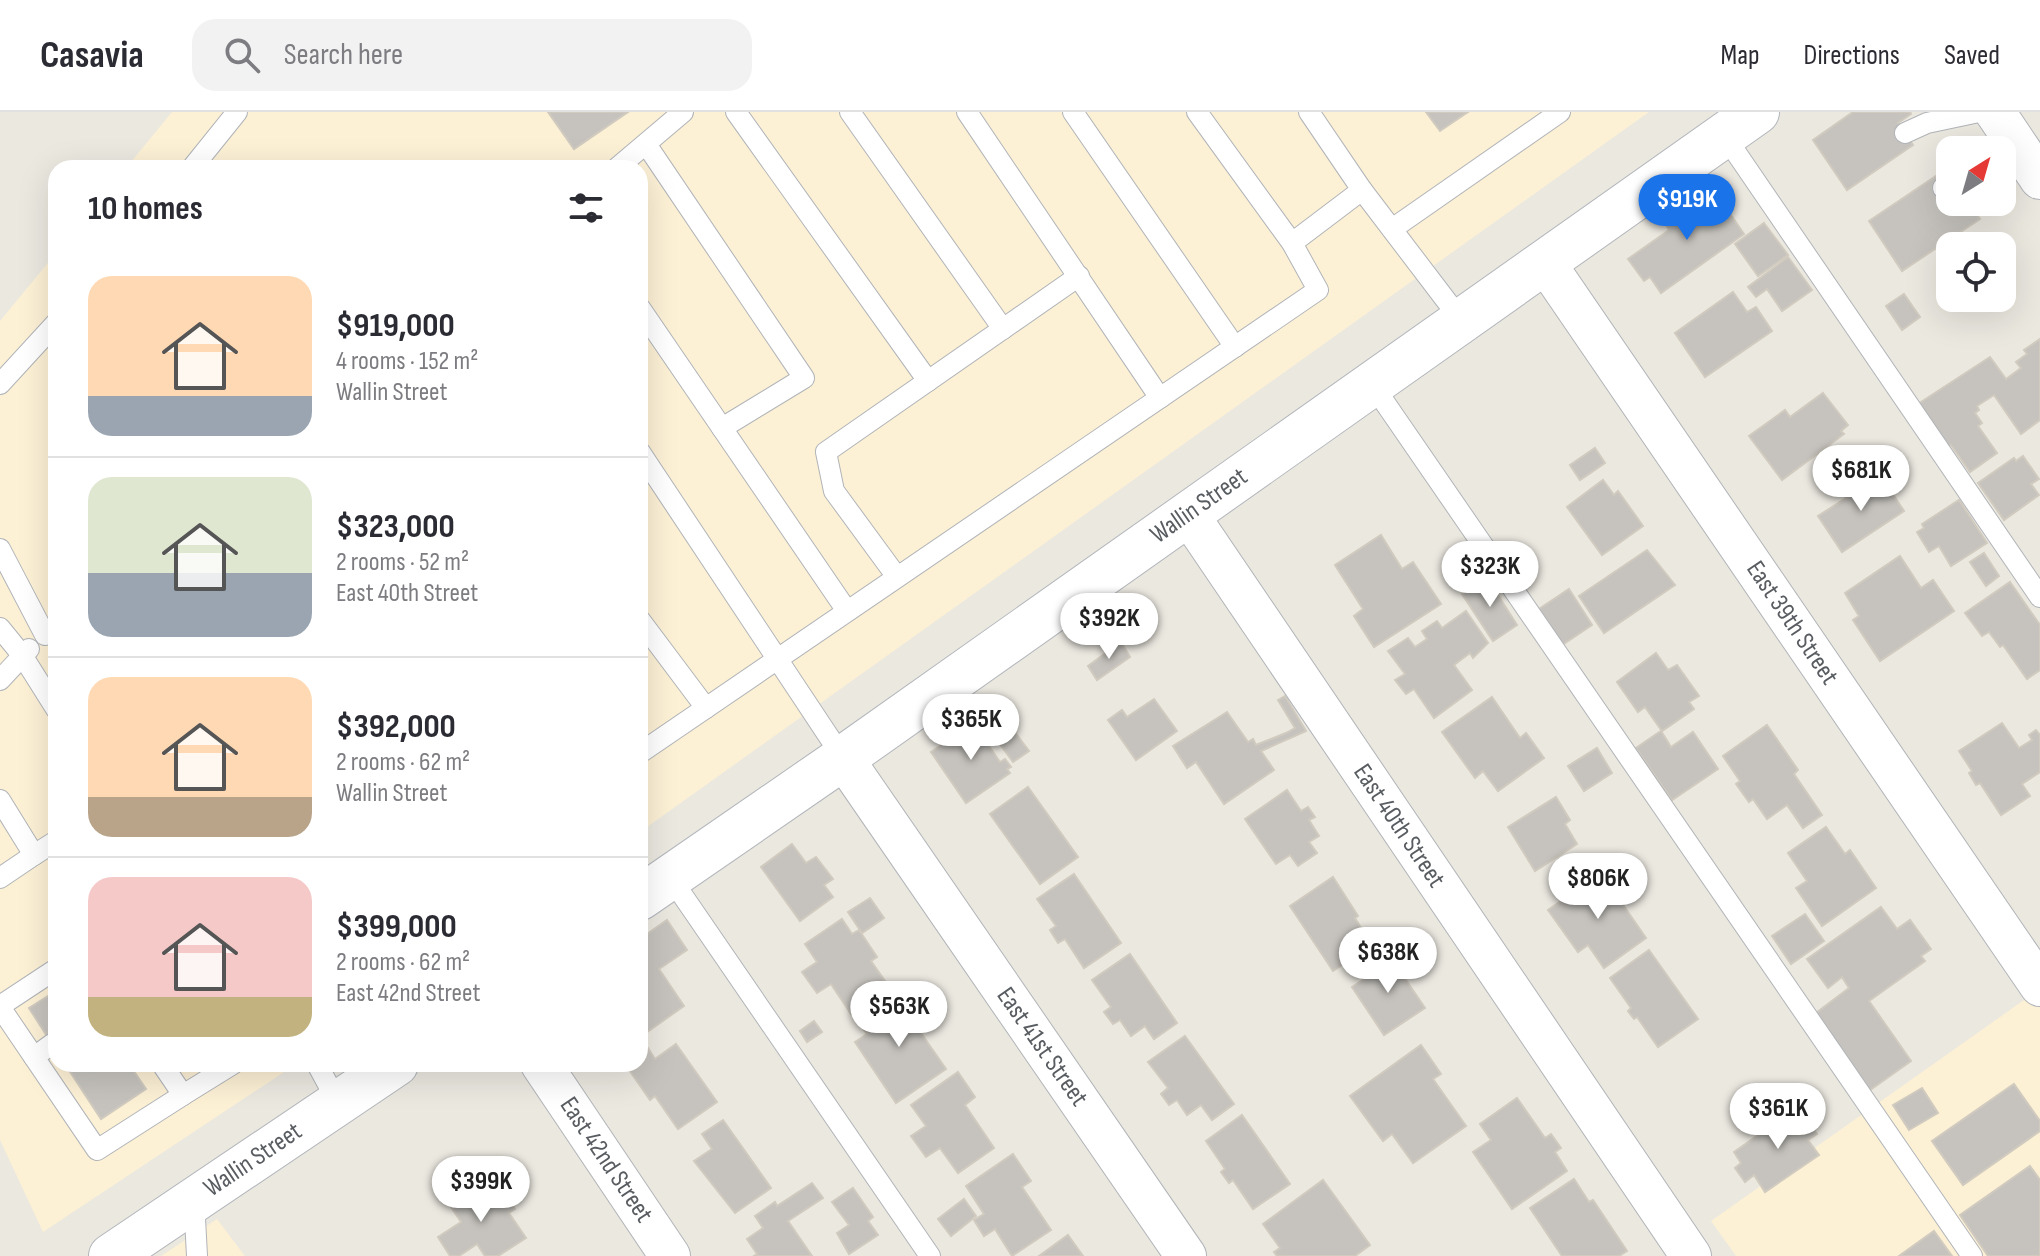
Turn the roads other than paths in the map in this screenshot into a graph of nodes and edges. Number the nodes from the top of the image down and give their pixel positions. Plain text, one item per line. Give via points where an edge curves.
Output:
1 (237, 112) edge
2 (683, 112) edge
3 (736, 112) edge
4 (850, 112) edge
5 (967, 112) edge
6 (1073, 112) edge
7 (1197, 112) edge
8 (1309, 112) edge
9 (1560, 112) edge
10 (1979, 112) edge
11 (1741, 124) edge
12 (1905, 133) dead end
13 (2004, 135) edge
14 (646, 144) junction
15 (198, 160) edge
16 (627, 160) edge
17 (2040, 179) edge
18 (1362, 190) junction
19 (1392, 229) junction
20 (1292, 243) junction
21 (1544, 261) junction
22 (1079, 276) junction
23 (648, 320) edge
24 (1461, 320) junction
25 (1003, 329) junction
26 (48, 332) edge
27 (1235, 347) junction
28 (928, 381) junction
29 (0, 384) edge
30 (1372, 384) junction
31 (1160, 398) junction
32 (722, 428) junction
33 (648, 464) edge
34 (1188, 514) junction
35 (0, 549) edge
36 (897, 577) junction
37 (2040, 597) edge
38 (847, 611) junction
39 (48, 625) edge
40 (0, 628) edge
41 (648, 631) edge
42 (48, 633) edge
43 (22, 655) junction
44 (776, 659) junction
45 (0, 680) edge
46 (48, 696) edge
47 (706, 708) junction
48 (648, 748) edge
49 (843, 758) junction
50 (0, 800) edge
51 (48, 846) edge
52 (34, 855) junction
53 (0, 878) edge
54 (655, 888) edge
55 (48, 974) edge
56 (2040, 986) edge
57 (0, 1006) edge
58 (48, 1047) edge
59 (34, 1057) junction
60 (167, 1072) edge
61 (220, 1072) edge
62 (321, 1072) edge
63 (384, 1072) edge
64 (546, 1072) edge
65 (79, 1085) dead end
66 (183, 1095) junction
67 (61, 1097) junction
68 (338, 1103) junction
69 (194, 1200) junction
70 (114, 1256) edge
71 (197, 1256) edge
72 (670, 1256) edge
73 (930, 1256) edge
74 (1186, 1256) edge
75 (1691, 1256) edge
76 (1972, 1256) edge

1 - 15 lane
2 - 14 lane
3 - 28 lane
4 - 25 lane
5 - 22 lane
6 - 27 lane
7 - 20 lane
8 - 18 lane
9 - 19 lane
10 - 12 lane
11 - 21 main road, Wallin Street
11 - 37 lane
13 - 17 street
14 - 16 lane
14 - 32 lane via 804,378
18 - 19 lane
18 - 20 lane
19 - 24 lane
20 - 27 lane via 1318,290
21 - 24 main road, Wallin Street
21 - 56 street, East 39th Street
22 - 25 lane
22 - 31 lane
23 - 32 lane
24 - 30 main road, Wallin Street
25 - 28 lane
26 - 29 lane
27 - 31 lane
28 - 36 lane via 826,452 834,491
30 - 34 main road, Wallin Street
30 - 76 lane
31 - 36 lane
32 - 38 lane
33 - 44 lane
34 - 49 main road, Wallin Street
34 - 75 street, East 40th Street
35 - 39 lane
36 - 38 lane
38 - 44 lane
40 - 43 lane
41 - 47 lane
42 - 43 lane
43 - 45 lane
43 - 46 lane
44 - 47 lane
44 - 49 lane
47 - 48 lane
49 - 54 main road, Wallin Street
49 - 74 street, East 41st Street
50 - 52 lane
51 - 52 lane
52 - 53 lane
54 - 73 lane
55 - 57 lane
57 - 59 lane
58 - 59 lane
59 - 67 lane
60 - 66 lane
61 - 66 lane
62 - 68 lane
63 - 68 main road, Wallin Street
64 - 72 street, East 42nd Street
65 - 67 lane
66 - 67 lane via 97,1150
68 - 69 main road, Wallin Street
69 - 70 main road, Wallin Street
69 - 71 lane

